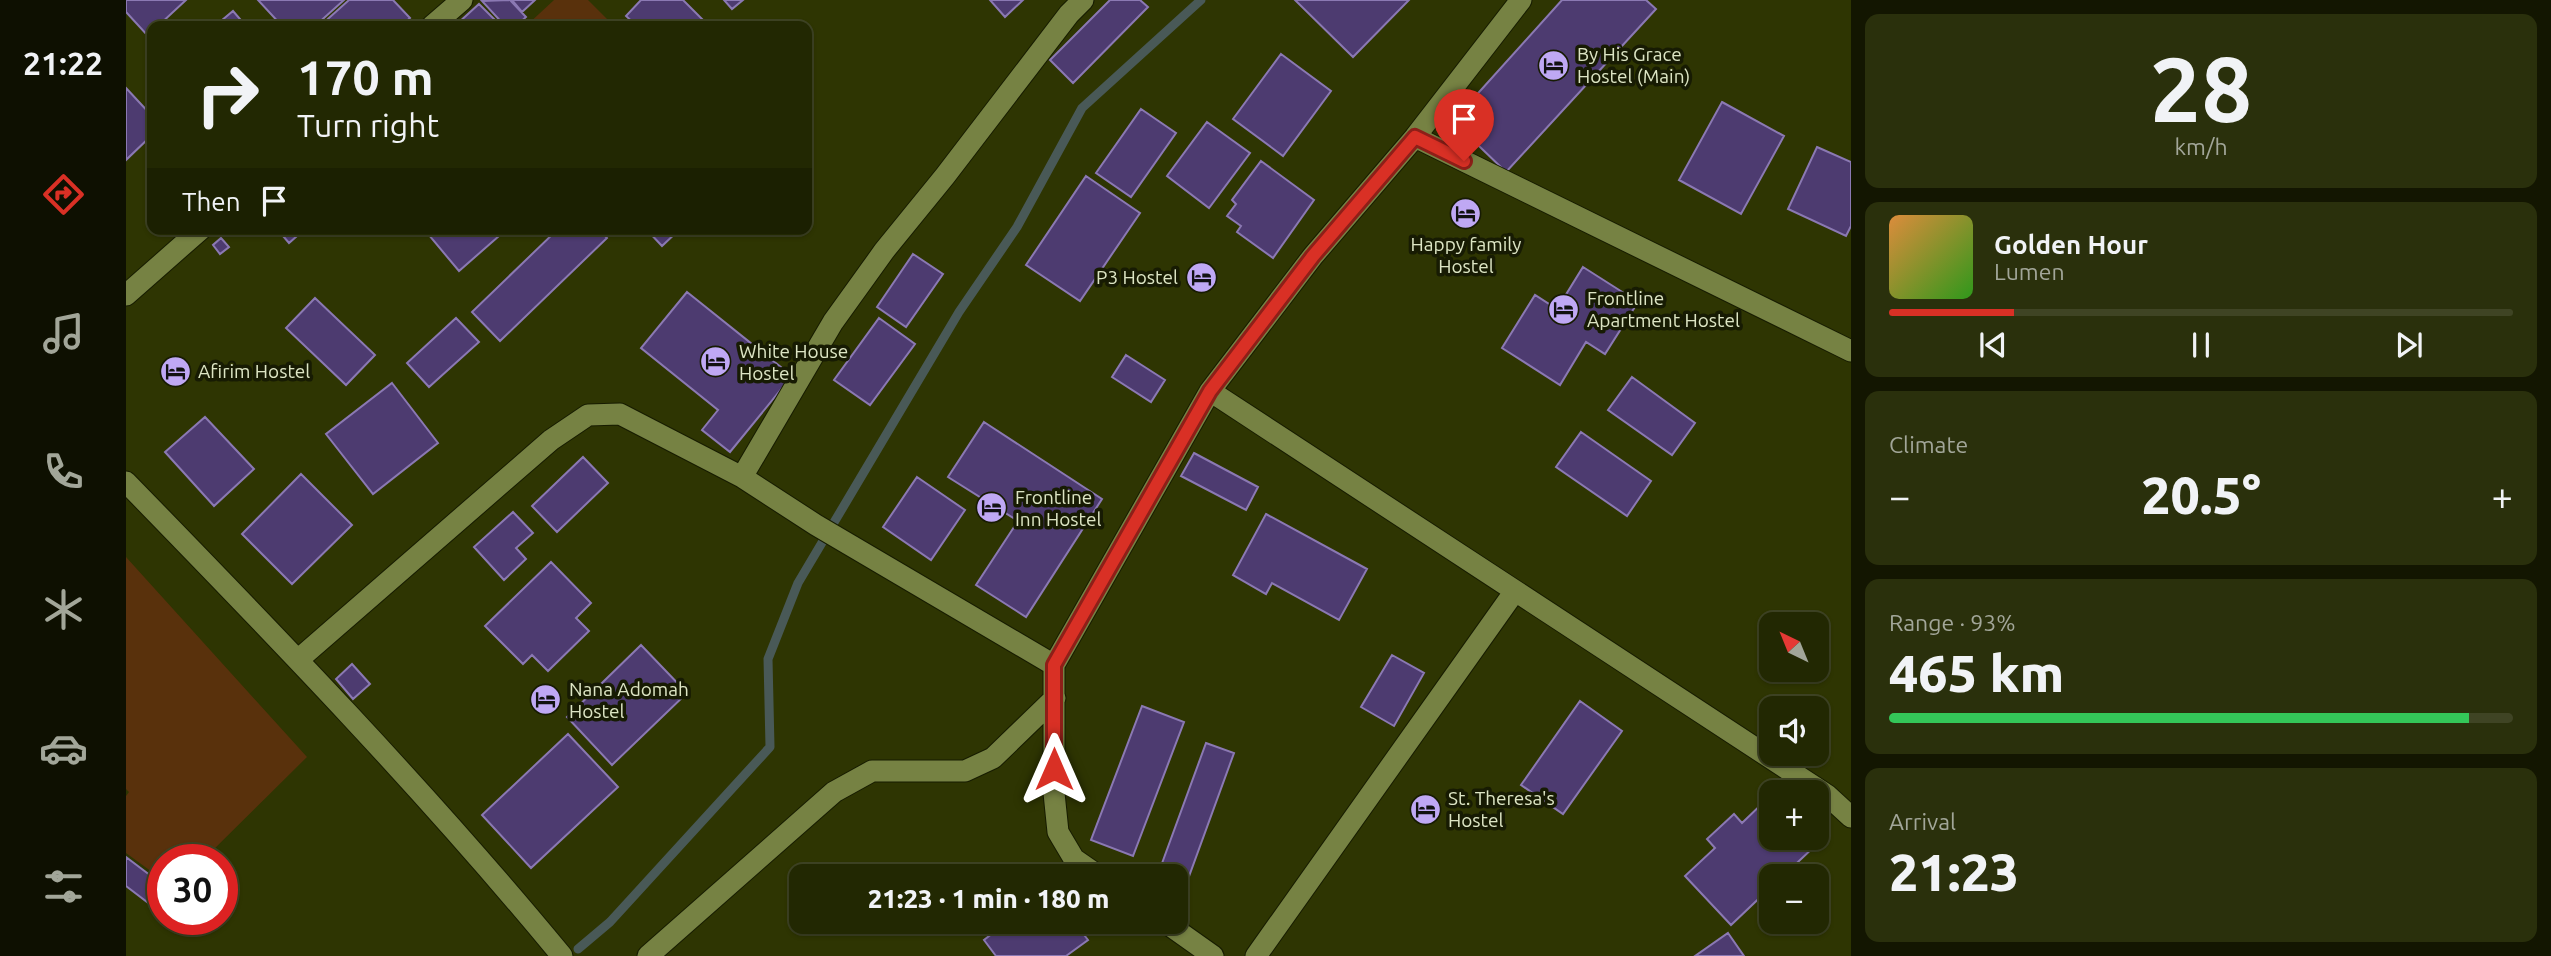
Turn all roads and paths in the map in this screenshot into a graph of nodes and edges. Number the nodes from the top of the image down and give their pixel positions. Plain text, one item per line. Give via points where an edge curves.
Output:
1 (462, 0) edge
2 (1083, 0) edge
3 (1521, 0) edge
4 (438, 21) edge
5 (1415, 137) junction
6 (194, 235) edge
7 (126, 295) edge
8 (1851, 351) edge
9 (1210, 391) junction
10 (742, 477) junction
11 (126, 482) edge
12 (1515, 591) junction
13 (299, 659) junction
14 (1054, 665) junction
15 (1055, 698) junction
16 (1851, 817) edge
17 (1081, 864) edge
18 (1182, 934) edge
19 (562, 956) edge
20 (648, 956) edge
21 (1213, 956) edge
22 (1256, 956) edge

1 - 4 street
2 - 10 street via 833,322
3 - 5 street
5 - 8 street
5 - 9 street via 1313,256
6 - 7 street
9 - 12 street
9 - 14 street
10 - 13 street via 620,414 588,415 551,440
10 - 14 street
11 - 13 street
12 - 16 street via 1827,795
12 - 22 street
13 - 19 street via 488,866
14 - 15 street
15 - 17 street via 1058,832
15 - 20 street via 993,758 965,771 872,771 834,792
18 - 21 street

